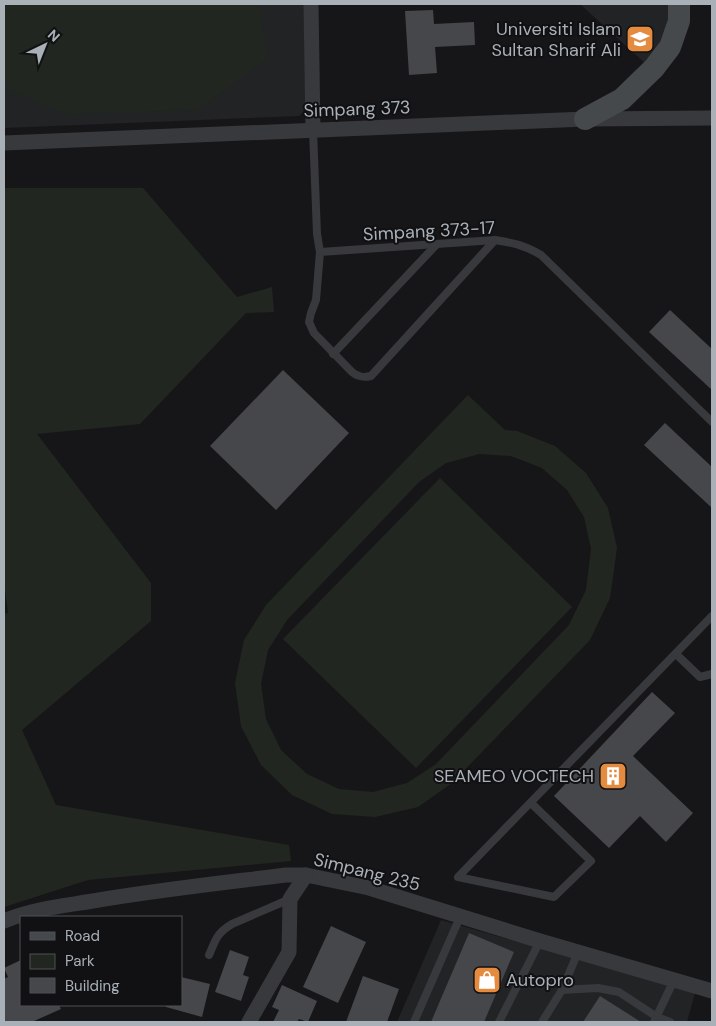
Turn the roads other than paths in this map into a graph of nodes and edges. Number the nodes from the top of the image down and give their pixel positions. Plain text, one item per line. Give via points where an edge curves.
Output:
1 (311, 4) edge
2 (679, 4) edge
3 (712, 118) edge
4 (585, 119) junction
5 (313, 130) junction
6 (4, 143) edge
7 (495, 240) junction
8 (436, 244) junction
9 (320, 252) junction
10 (333, 354) junction
11 (712, 422) edge
12 (712, 616) edge
13 (676, 654) junction
14 (712, 674) edge
15 (530, 802) junction
16 (306, 875) junction
17 (290, 899) junction
18 (460, 916) junction
19 (4, 921) edge
20 (540, 941) junction
21 (578, 952) junction
22 (209, 955) dead end
23 (674, 980) junction
24 (562, 990) junction
25 (712, 991) edge
26 (655, 1020) edge
27 (249, 1022) edge
28 (414, 1022) edge
29 (499, 1022) edge
30 (542, 1022) edge
31 (670, 1022) edge

1 - 5 street
2 - 4 street via 678,21 670,47 654,68 622,100
3 - 4 street, Simpang 373
4 - 5 street, Simpang 373
5 - 6 street, Simpang 373
5 - 9 lane
7 - 8 lane, Simpang 373-17
7 - 10 lane via 371,376 358,376
7 - 11 lane, Simpang 373-17 via 525,246 541,255
8 - 9 lane, Simpang 373-17
8 - 10 lane
9 - 10 lane via 316,300 309,322 314,333
12 - 13 lane
13 - 14 lane via 700,677
13 - 15 lane
15 - 15 lane via 491,843 458,877 554,897 591,861
16 - 17 street
16 - 18 street, Simpang 235 via 369,888
16 - 19 street, Simpang 235 via 146,892 38,910
17 - 22 lane via 225,928 217,935
17 - 27 street via 289,952
18 - 20 street, Simpang 235
18 - 28 lane
20 - 21 street, Simpang 235
20 - 29 lane
21 - 23 street, Simpang 235
21 - 24 lane
23 - 25 street, Simpang 235
23 - 26 lane
24 - 26 lane via 598,988 619,992
24 - 30 lane
26 - 31 lane

